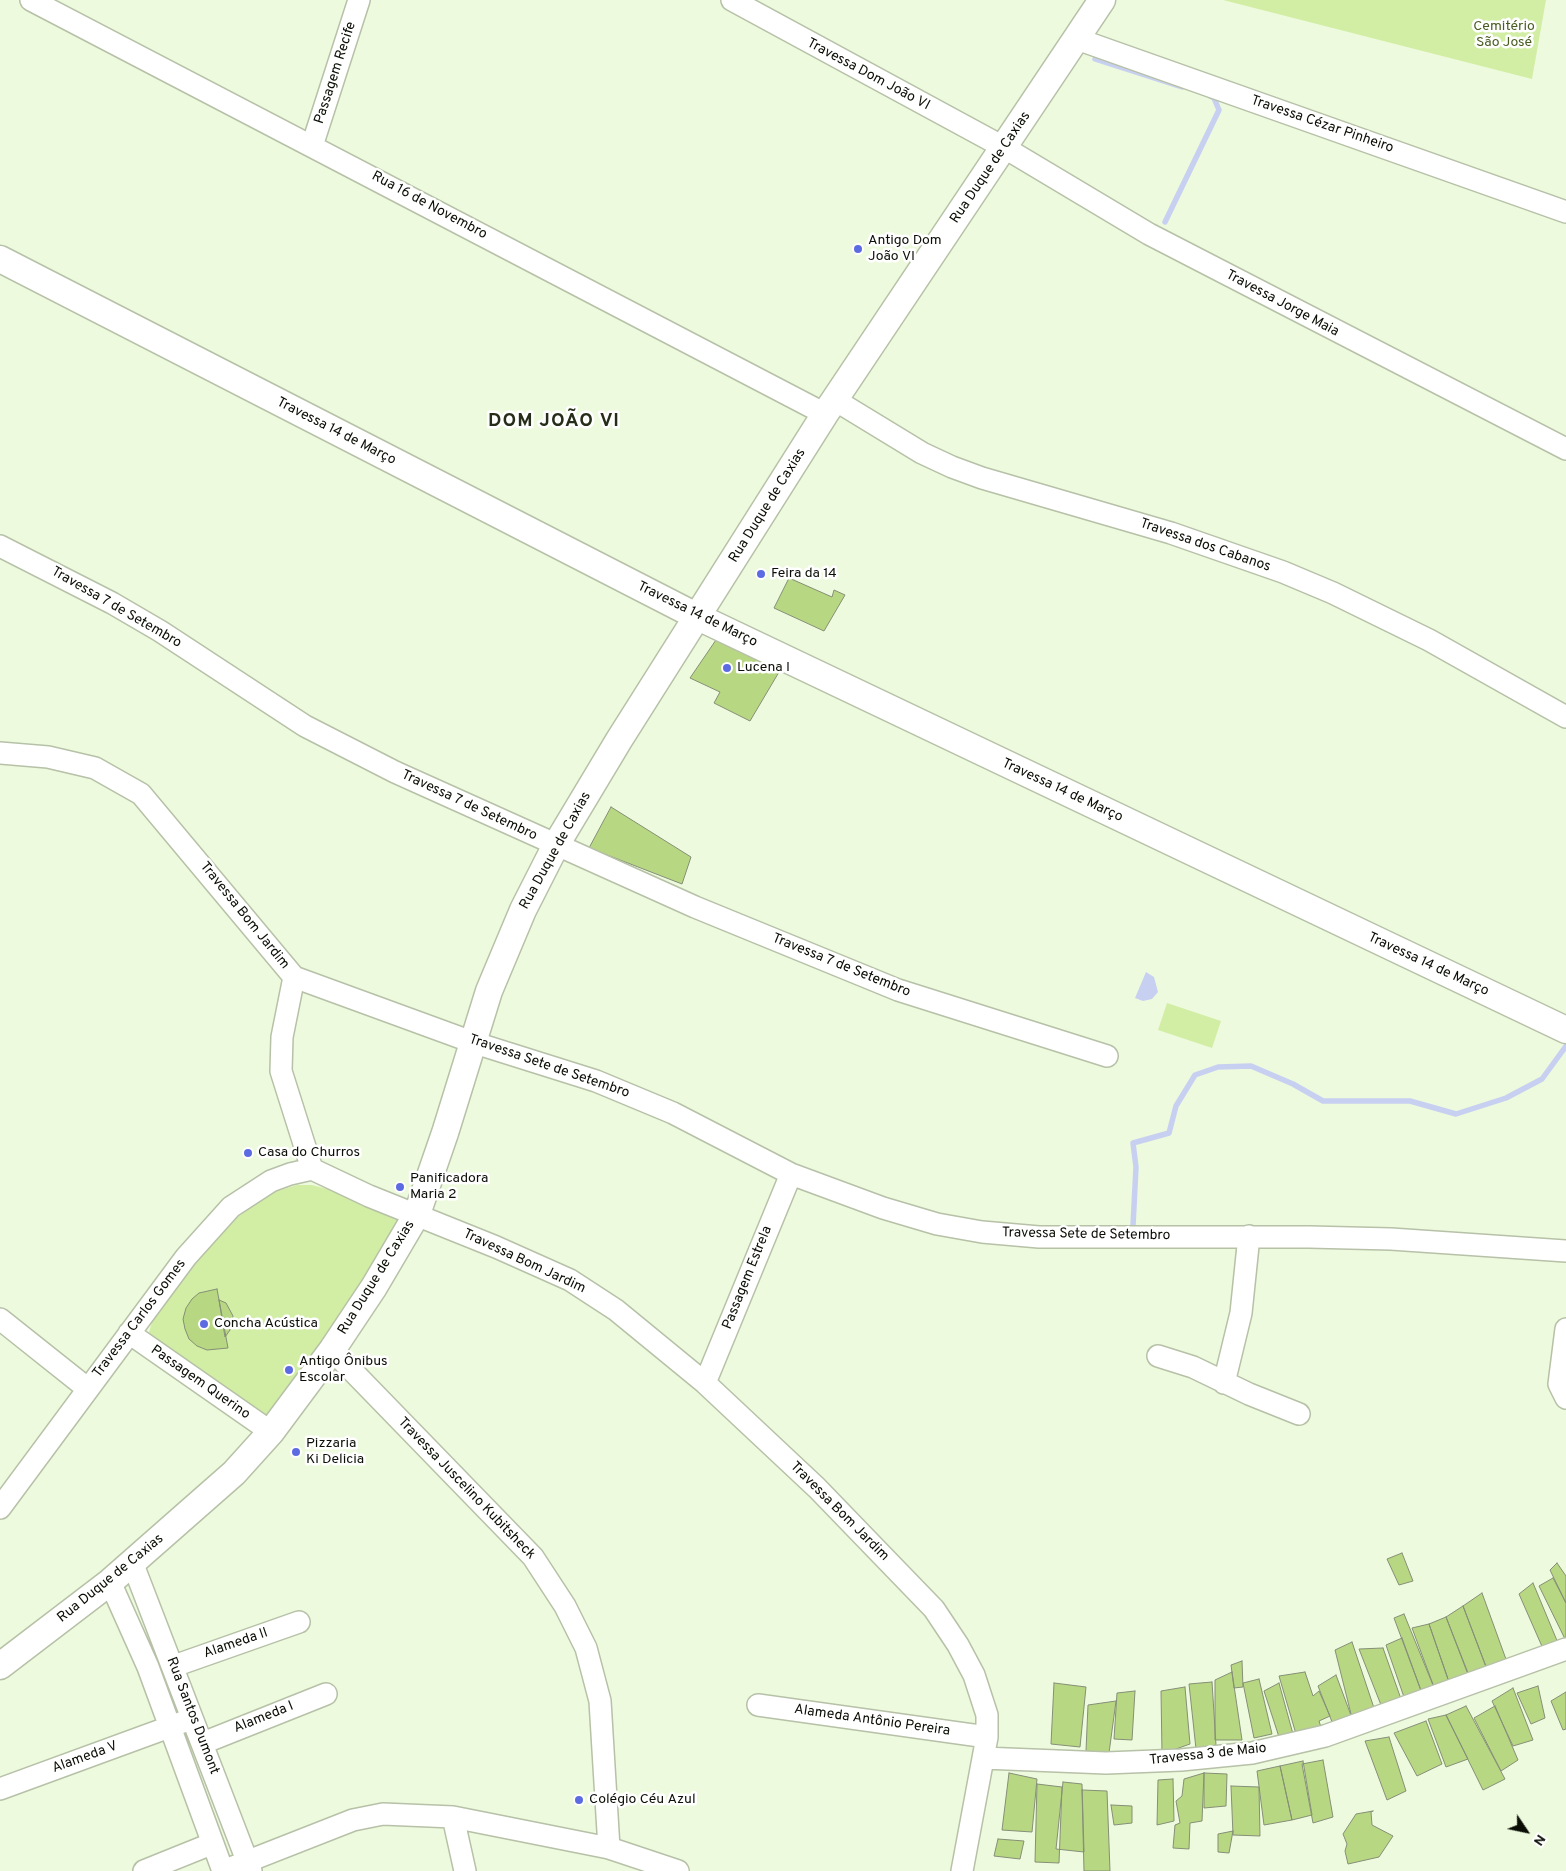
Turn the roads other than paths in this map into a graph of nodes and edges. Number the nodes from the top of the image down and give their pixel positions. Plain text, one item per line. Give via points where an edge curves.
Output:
1 (31, 0) edge
2 (359, 0) edge
3 (732, 0) edge
4 (1102, 0) edge
5 (1077, 39) junction
6 (312, 146) junction
7 (1005, 148) junction
8 (1566, 212) edge
9 (0, 259) edge
10 (830, 407) junction
11 (1566, 450) edge
12 (0, 546) edge
13 (696, 616) junction
14 (1566, 716) edge
15 (0, 753) edge
16 (556, 845) junction
17 (294, 977) junction
18 (1566, 1030) edge
19 (472, 1042) junction
20 (1107, 1056) dead end
21 (312, 1169) junction
22 (791, 1174) junction
23 (416, 1214) junction
24 (1249, 1236) junction
25 (1566, 1251) edge
26 (0, 1319) edge
27 (1566, 1329) edge
28 (129, 1333) junction
29 (332, 1350) junction
30 (1158, 1356) dead end
31 (705, 1383) junction
32 (1224, 1383) junction
33 (88, 1389) junction
34 (1566, 1398) edge
35 (1299, 1414) dead end
36 (271, 1432) junction
37 (0, 1508) edge
38 (132, 1562) junction
39 (110, 1582) junction
40 (299, 1622) dead end
41 (1566, 1649) edge
42 (0, 1665) edge
43 (174, 1666) junction
44 (326, 1694) dead end
45 (758, 1705) dead end
46 (193, 1718) junction
47 (170, 1727) junction
48 (987, 1737) junction
49 (203, 1743) junction
50 (982, 1758) junction
51 (0, 1789) edge
52 (453, 1817) junction
53 (211, 1844) junction
54 (609, 1848) junction
55 (248, 1866) edge
56 (144, 1871) edge
57 (223, 1871) edge
58 (465, 1871) edge
59 (678, 1871) edge
60 (962, 1871) edge

1 - 6 street, Rua 16 de Novembro
2 - 6 street, Passagem Recife
3 - 7 street, Travessa Dom João VI
4 - 5 street, Rua Duque de Caxias
5 - 7 street, Rua Duque de Caxias
5 - 8 street, Travessa Cézar Pinheiro
6 - 10 street, Rua 16 de Novembro
7 - 10 street, Rua Duque de Caxias
7 - 11 street, Travessa Jorge Maia via 1150,234
9 - 13 street, Travessa 14 de Março
10 - 13 street, Rua Duque de Caxias
10 - 14 street, Travessa dos Cabanos via 952,467 982,478 1180,536 1283,572 1429,640
12 - 16 street, Travessa 7 de Setembro via 160,631 268,703 338,744
13 - 16 street, Rua Duque de Caxias
13 - 18 street, Travessa 14 de Março
15 - 17 street, Travessa Bom Jardim via 48,758 95,768 141,794
16 - 19 street, Rua Duque de Caxias via 508,945
16 - 20 street, Travessa 7 de Setembro via 695,907 898,990
17 - 19 street, Travessa Sete de Setembro
17 - 21 street, Travessa Bom Jardim via 282,1037 281,1071
19 - 22 street, Travessa Sete de Setembro via 560,1068 634,1096
19 - 23 street, Rua Duque de Caxias
21 - 23 street, Travessa Bom Jardim
21 - 28 street, Travessa Carlos Gomes via 271,1181 231,1207 186,1257
22 - 24 street, Travessa Sete de Setembro via 883,1208 937,1224 982,1232 1039,1236
22 - 31 street, Passagem Estrela
23 - 29 street, Rua Duque de Caxias via 374,1287
23 - 31 street, Travessa Bom Jardim via 570,1280 616,1310
24 - 25 street, Travessa Sete de Setembro via 1391,1239
24 - 32 street via 1241,1313
26 - 33 street
27 - 34 street via 1559,1384
28 - 33 street, Travessa Carlos Gomes
28 - 36 street, Passagem Querino
29 - 36 street, Rua Duque de Caxias
29 - 54 street, Travessa Juscelino Kubitsheck via 533,1557 565,1606 586,1648 600,1701
30 - 32 street via 1193,1367
31 - 48 street, Travessa Bom Jardim via 817,1488 934,1609 974,1674 987,1715
32 - 35 street
33 - 37 street, Travessa Carlos Gomes
36 - 38 street, Rua Duque de Caxias via 234,1473
38 - 39 street, Rua Duque de Caxias
38 - 43 street, Rua Santos Dumont
39 - 42 street, Rua Duque de Caxias
39 - 47 street, Rua Santos Dumont
40 - 43 street, Alameda II
41 - 50 street, Travessa 3 de Maio via 1324,1736 1252,1753 1106,1763
43 - 46 street, Rua Santos Dumont
44 - 49 street, Alameda I
45 - 48 street, Alameda Antônio Pereira
46 - 47 street, Alameda V
46 - 49 street, Rua Santos Dumont
47 - 51 street, Alameda V
47 - 53 street, Rua Santos Dumont
48 - 50 street, Travessa Bom Jardim
49 - 55 street, Rua Santos Dumont
50 - 60 street, Travessa Bom Jardim
52 - 54 street
52 - 55 street via 383,1814 360,1818
52 - 58 street
53 - 56 street
53 - 57 street, Rua Santos Dumont
54 - 59 street
55 - 57 street

